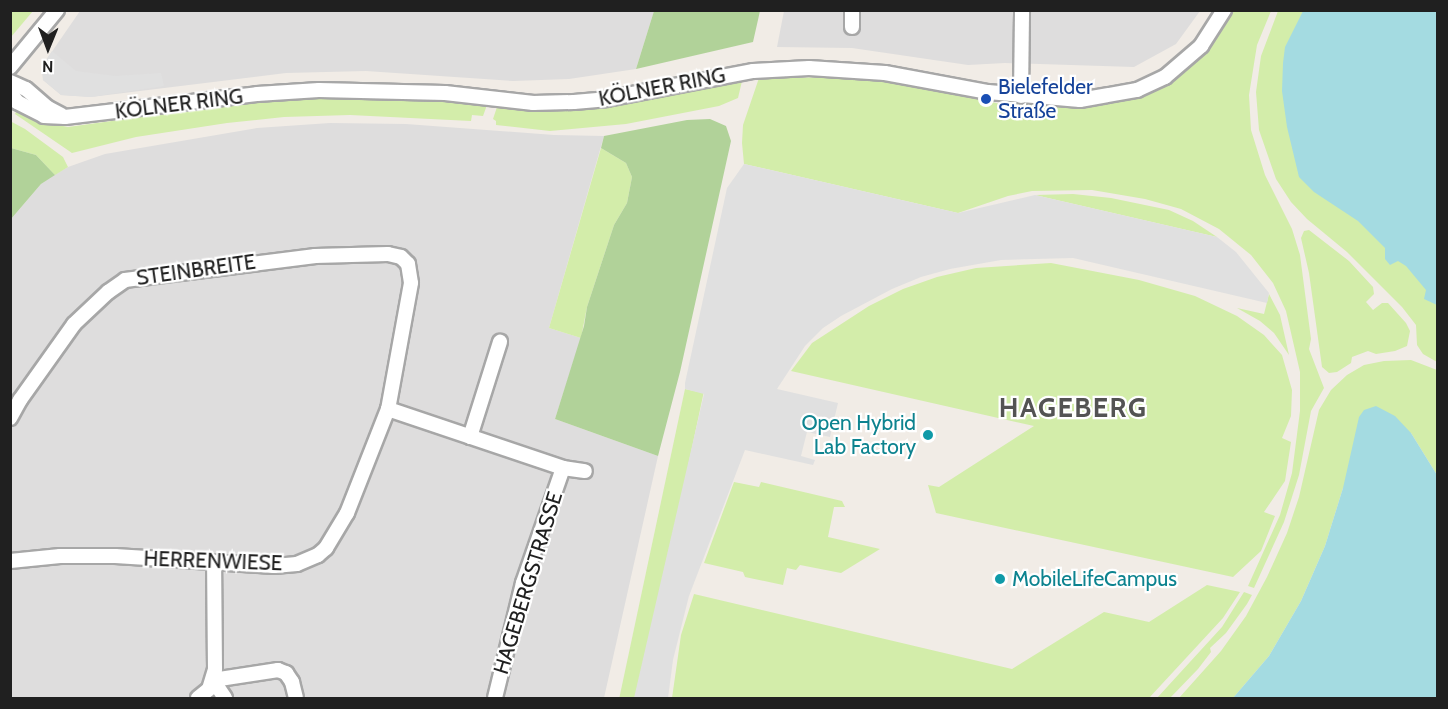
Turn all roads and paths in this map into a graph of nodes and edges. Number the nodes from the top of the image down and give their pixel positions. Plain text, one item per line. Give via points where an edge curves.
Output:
1 (57, 10) edge
2 (852, 10) edge
3 (1022, 10) edge
4 (1224, 10) edge
5 (852, 27) dead end
6 (10, 67) edge
7 (10, 82) edge
8 (10, 92) edge
9 (1021, 96) junction
10 (65, 117) junction
11 (408, 264) joint
12 (500, 342) dead end
13 (388, 409) junction
14 (10, 418) edge
15 (470, 437) junction
16 (562, 468) junction
17 (585, 471) dead end
18 (10, 561) edge
19 (214, 564) junction
20 (213, 680) junction
21 (198, 699) edge
22 (225, 699) edge
23 (296, 699) edge
24 (495, 699) edge

1 - 6 street
2 - 5 street
3 - 9 street
4 - 9 street, KÖLNER RING via 1201,46 1185,62 1137,90 1080,100
7 - 10 street
8 - 10 street, KÖLNER RING via 17,102 44,116
9 - 10 street, KÖLNER RING via 885,73 809,68 753,71 574,102 319,90
11 - 13 street, HERRENWIESE via 411,283
11 - 14 street, STEINBREITE via 401,257 388,254 315,256 125,280 74,324
12 - 15 street
13 - 15 street, HAGEBERGSTRASSE
13 - 19 street, HERRENWIESE via 347,513 326,548 297,564
15 - 16 street, HAGEBERGSTRASSE
16 - 17 street, HAGEBERGSTRASSE
16 - 24 street, HAGEBERGSTRASSE via 523,583
18 - 19 street, HERRENWIESE via 89,556
19 - 20 street
20 - 21 street
20 - 22 street
20 - 23 street via 278,670 292,682

